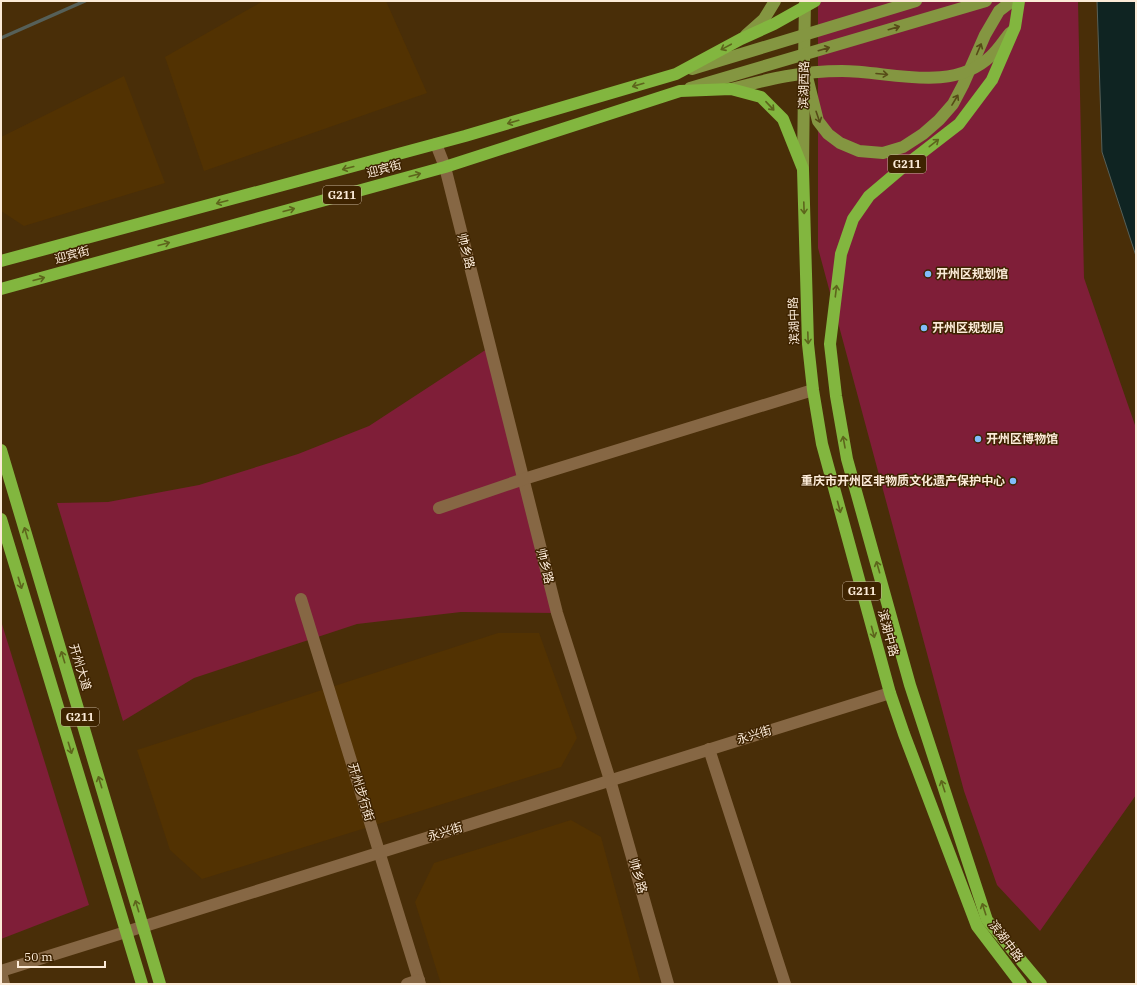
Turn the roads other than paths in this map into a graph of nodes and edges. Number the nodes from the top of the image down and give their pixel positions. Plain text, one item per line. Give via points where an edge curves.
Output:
1 (775, 1) edge
2 (805, 1) edge
3 (815, 1) edge
4 (916, 1) edge
5 (985, 1) edge
6 (1012, 1) edge
7 (1019, 1) edge
8 (1015, 27) junction
9 (741, 39) junction
10 (804, 66) junction
11 (676, 74) junction
12 (731, 89) junction
13 (680, 91) junction
14 (436, 144) junction
15 (445, 167) junction
16 (803, 169) junction
17 (1, 262) edge
18 (1, 289) edge
19 (813, 390) junction
20 (1, 450) edge
21 (524, 479) junction
22 (439, 508) dead end
23 (1, 519) edge
24 (301, 600) dead end
25 (890, 693) junction
26 (709, 749) junction
27 (610, 780) junction
28 (380, 852) junction
29 (143, 927) junction
30 (126, 932) junction
31 (1, 972) edge
32 (420, 982) edge
33 (4, 984) edge
34 (142, 984) edge
35 (160, 984) edge
36 (407, 984) edge
37 (668, 984) edge
38 (784, 984) edge
39 (1021, 984) edge
40 (1041, 984) edge

1 - 9 main road via 764,19
2 - 10 main road, 滨湖西路
3 - 9 highway, G211
4 - 11 main road
13 -> 5 main road
10 -> 6 main road via 818,121 828,134 840,143 859,151 883,153 903,148 939,120 953,104 985,35 999,11
7 - 8 highway, G211
12 -> 8 main road via 780,76 812,72 843,71 930,78 956,75 975,68 992,56
40 -> 8 highway, 滨湖中路 / G211 via 987,920 931,751 847,459 830,344 841,254 853,219 869,196 959,124 992,80
9 -> 11 highway, G211
10 - 16 main road, 滨湖西路
11 -> 14 highway, 迎宾街 / G211
12 - 13 highway, G211
12 -> 16 highway, G211 via 761,97 783,119
13 - 15 highway, 迎宾街 / G211
14 - 15 street, 帅乡路
14 -> 17 highway, 迎宾街 / G211
18 -> 15 highway, 迎宾街 / G211
15 - 21 street, 帅乡路
16 -> 19 highway, 滨湖中路 / G211 via 808,344
19 - 21 street
19 -> 25 highway, 滨湖中路 / G211 via 822,444
29 -> 20 highway, 开州大道 / G211
21 - 22 street
21 - 27 street, 帅乡路 via 557,614
23 -> 30 highway, G211
24 - 28 street, 开州步行街
25 - 26 street, 永兴街
25 - 39 highway, 滨湖中路 / G211 via 977,926
26 - 27 street, 永兴街
26 - 38 street
27 - 28 street, 永兴街
27 - 37 street, 帅乡路
28 - 29 street, 永兴街
28 - 32 street, 开州步行街
29 - 30 street, 永兴街
29 - 35 highway, 开州大道 / G211
30 - 31 street, 永兴街
30 - 34 highway, G211
31 - 33 street
32 - 36 street

